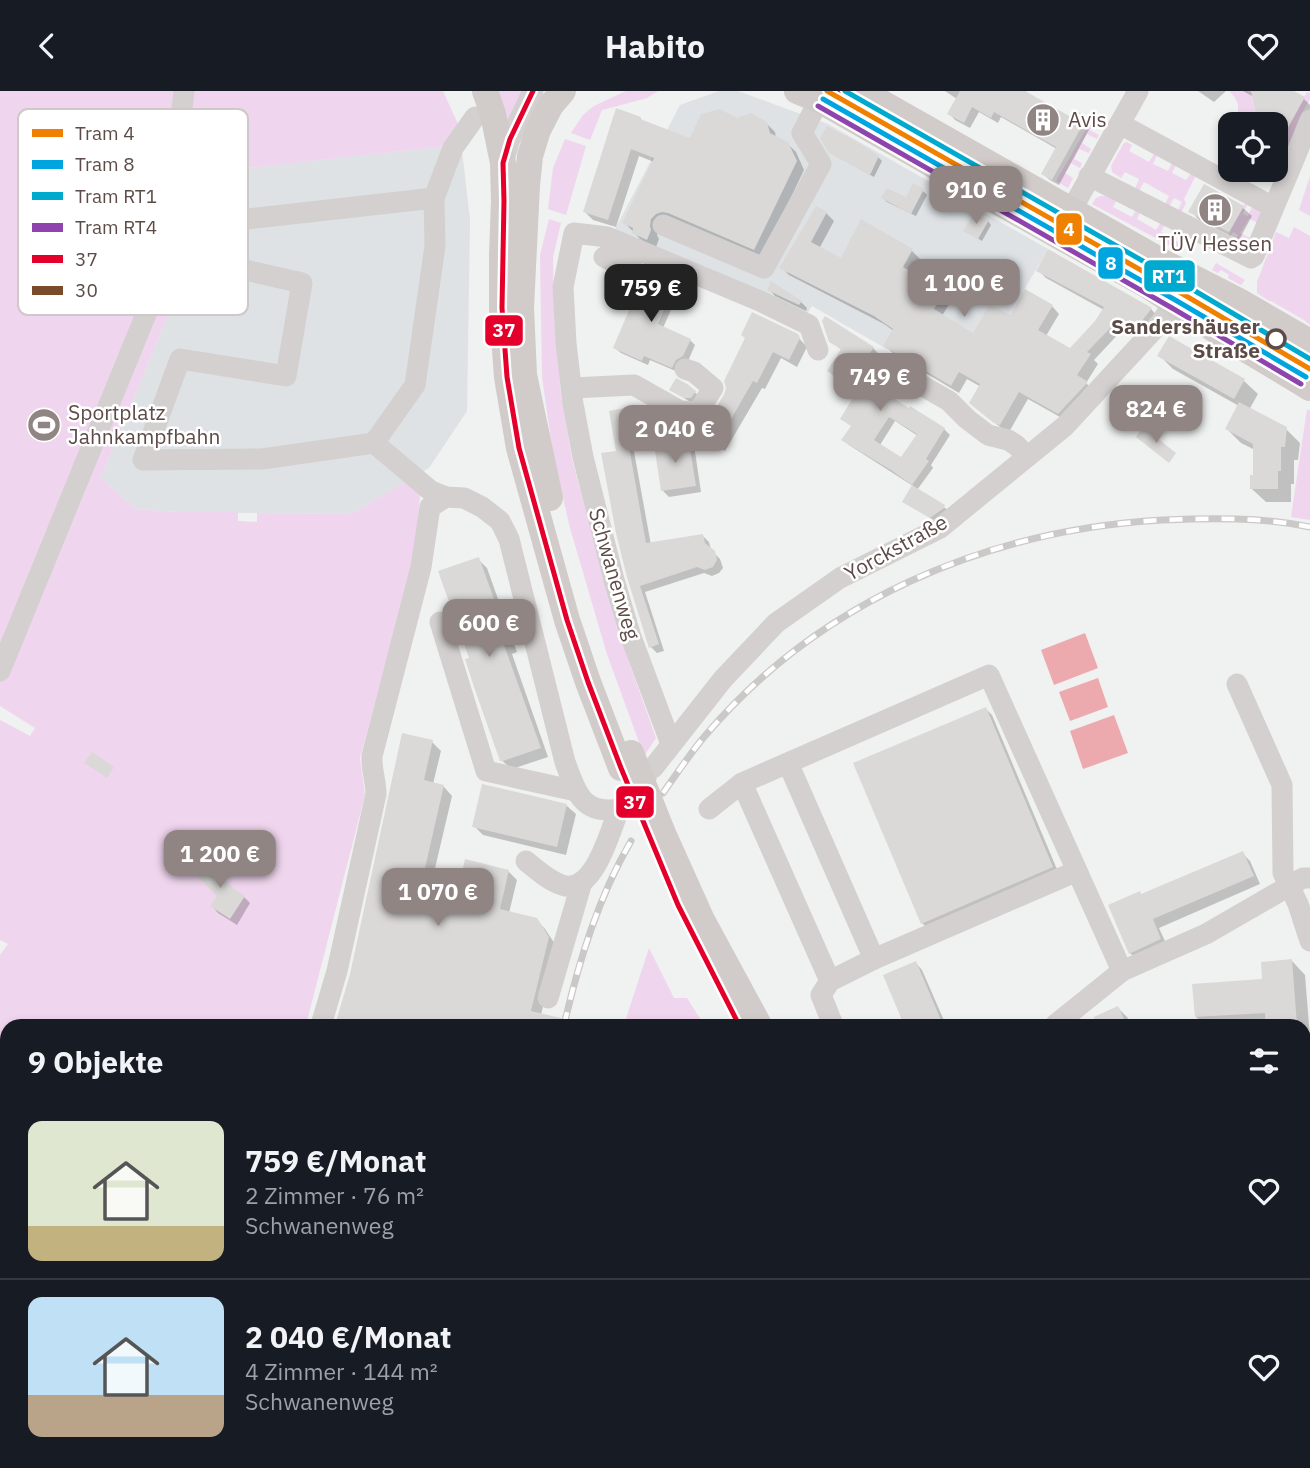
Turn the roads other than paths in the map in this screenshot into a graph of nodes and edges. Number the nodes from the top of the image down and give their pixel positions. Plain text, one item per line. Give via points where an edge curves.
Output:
1 (184, 91) edge
2 (485, 91) edge
3 (533, 91) edge
4 (563, 91) edge
5 (860, 91) edge
6 (1138, 91) edge
7 (817, 94) edge
8 (182, 109) edge
9 (475, 117) dead end
10 (1310, 120) edge
11 (1120, 124) junction
12 (503, 163) junction
13 (1089, 176) junction
14 (434, 198) junction
15 (1273, 207) junction
16 (1072, 209) junction
17 (248, 219) edge
18 (663, 225) dead end
19 (637, 249) junction
20 (604, 257) dead end
21 (248, 271) edge
22 (1178, 296) junction
23 (146, 315) edge
24 (1310, 342) edge
25 (818, 350) dead end
26 (1310, 365) edge
27 (685, 369) dead end
28 (893, 369) dead end
29 (572, 388) junction
30 (1310, 388) edge
31 (374, 443) junction
32 (1027, 456) junction
33 (446, 497) junction
34 (440, 622) dead end
35 (0, 671) edge
36 (1237, 684) dead end
37 (671, 744) junction
38 (626, 760) junction
39 (788, 763) junction
40 (653, 768) tunnel mouth
41 (742, 783) junction
42 (576, 791) junction
43 (709, 809) dead end
44 (658, 838) junction
45 (526, 861) dead end
46 (1077, 871) junction
47 (1310, 878) edge
48 (581, 885) junction
49 (1289, 887) junction
50 (1310, 941) edge
51 (874, 960) junction
52 (1122, 971) junction
53 (830, 981) junction
54 (548, 998) dead end
55 (323, 1019) edge
56 (736, 1019) edge
57 (756, 1019) edge
58 (831, 1019) edge
59 (1062, 1019) edge

1 - 8 street
2 - 12 main road
3 - 12 street
4 - 38 main road via 538,130 530,156 521,308 524,375 551,507
5 - 16 main road
6 - 11 street
7 - 18 street via 802,133 821,164 764,268
7 - 22 main road via 1051,232 1145,284
9 - 14 street via 453,148
10 - 15 street
11 - 13 street
11 - 15 street
12 - 38 main road via 502,308 519,448 588,682
13 - 15 street via 1251,258
13 - 16 street
14 - 17 street
14 - 31 street via 435,246 415,385
16 - 24 main road
19 - 20 street via 627,269
19 - 25 street via 809,325
19 - 29 street, Schwanenweg via 607,237 574,233 563,286
21 - 31 street via 302,283 286,376 180,359 143,460 262,459
22 - 26 street
22 - 30 main road
22 - 32 street, Yorckstraße via 1161,322 1065,426
23 - 35 street
27 - 29 street via 713,388 698,412 680,411 634,385
28 - 32 street via 949,401 988,435 1008,440
29 - 37 street, Schwanenweg via 583,457 614,580
31 - 33 street via 431,491
32 - 37 street, Yorckstraße via 940,527 841,578 776,623
33 - 42 street via 464,498 482,507 500,521 509,539
33 - 55 street via 429,507 421,567 372,756 376,794
34 - 42 street via 486,771
36 - 49 street via 1282,785 1283,873
37 - 40 street, Yorckstraße
38 - 44 main road, bridge
39 - 41 street
39 - 46 street via 989,675
39 - 51 street
41 - 43 street
41 - 53 street
42 - 48 street via 591,807 619,809 595,868
44 - 56 main road via 678,905
44 - 57 main road
45 - 48 street via 562,885
46 - 51 street
46 - 52 street
47 - 49 street
48 - 54 street
49 - 50 street
49 - 52 street via 1206,934
51 - 53 street
52 - 59 street
53 - 58 street via 821,995

